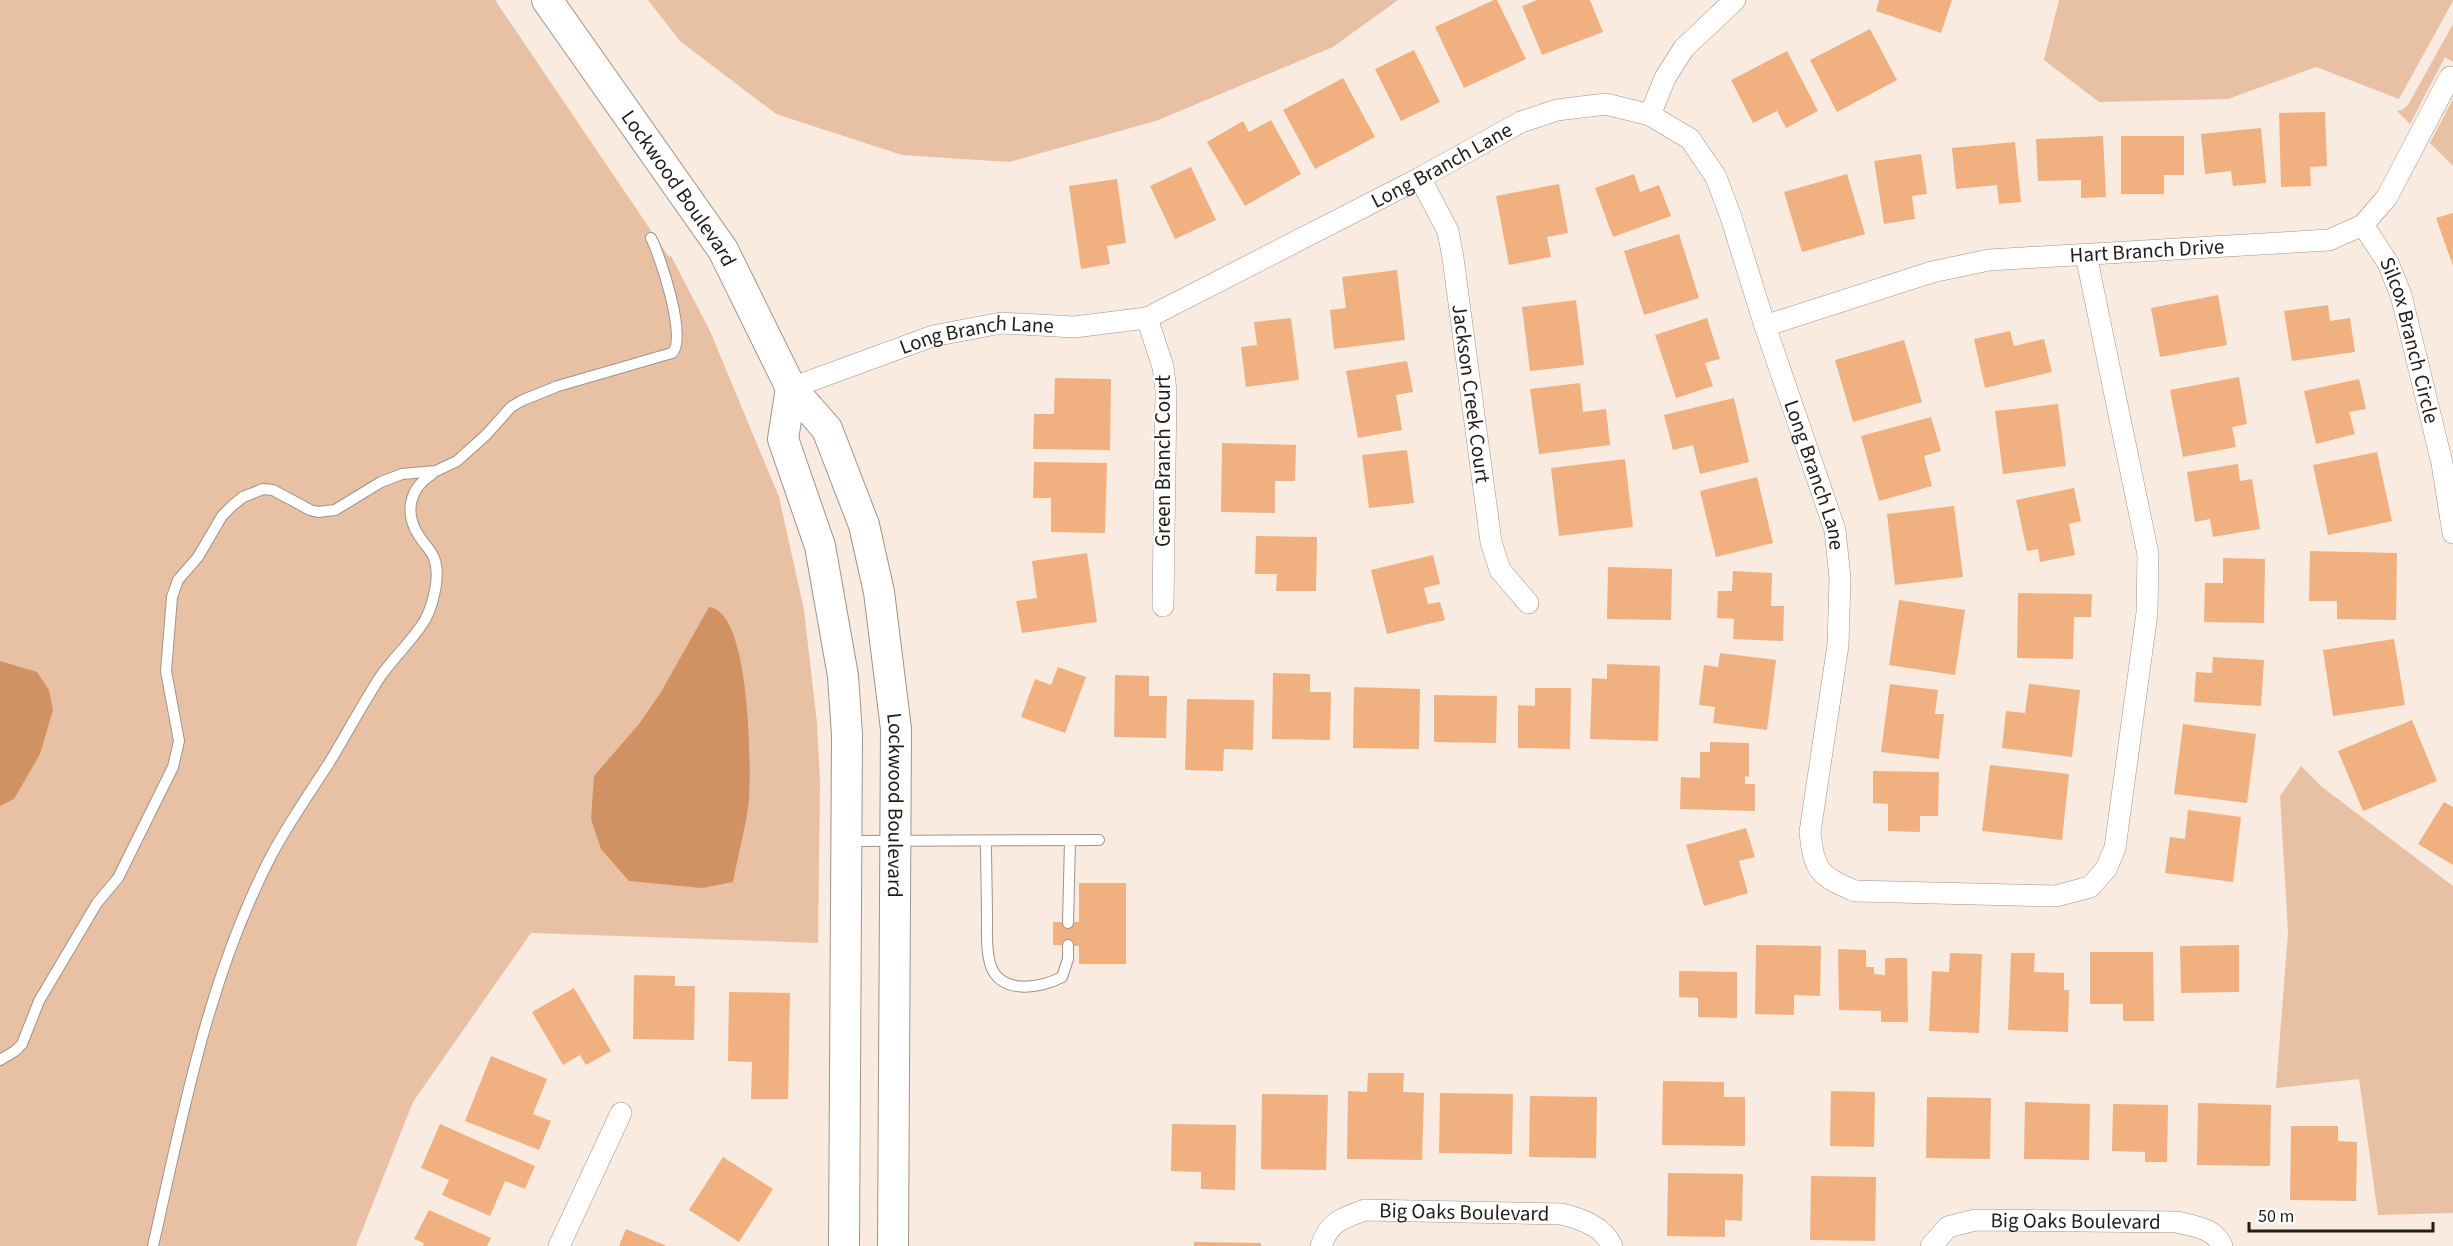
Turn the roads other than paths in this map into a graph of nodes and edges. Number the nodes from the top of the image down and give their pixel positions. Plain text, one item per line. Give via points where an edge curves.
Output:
1 (547, 0) edge
2 (1735, 0) edge
3 (2451, 74) edge
4 (1650, 115) junction
5 (1420, 178) junction
6 (2363, 225) junction
7 (651, 238) dead end
8 (2086, 255) junction
9 (1147, 318) junction
10 (1765, 326) junction
11 (791, 388) junction
12 (2447, 462) edge
13 (436, 471) junction
14 (2453, 533) edge
15 (1528, 603) dead end
16 (1163, 606) dead end
17 (1099, 840) dead end
18 (846, 841) junction
19 (895, 841) junction
20 (986, 841) junction
21 (1070, 841) junction
22 (1068, 922) dead end
23 (1068, 945) dead end
24 (0, 1060) edge
25 (621, 1113) dead end
26 (153, 1246) edge
27 (558, 1246) edge
28 (844, 1246) edge
29 (893, 1246) edge
30 (1321, 1246) edge
31 (1612, 1246) edge
32 (1931, 1246) edge
33 (2222, 1246) edge

1 - 11 main road, Lockwood Boulevard via 723,250
2 - 4 street via 1684,48 1665,78
3 - 6 street, Hart Branch Drive via 2387,197
4 - 5 street, Long Branch Lane via 1606,104 1557,110 1521,122
4 - 10 street, Long Branch Lane via 1690,139 1716,177
5 - 9 street, Long Branch Lane
5 - 15 street, Jackson Creek Court via 1448,231 1491,542 1500,570
6 - 8 street, Hart Branch Drive via 2329,240
6 - 12 street, Silcox Branch Circle via 2388,263 2401,295
7 - 13 lane via 665,272 678,342 675,350 524,400 511,407 465,455
8 - 10 street, Hart Branch Drive via 1989,260 1932,272
8 - 10 street, Long Branch Lane via 2148,554 2147,613 2115,848 2106,870 2090,887 2056,896 1855,891 1826,879 1812,858 1810,832 1838,645 1840,578 1835,530
9 - 11 street, Long Branch Lane via 1074,327 1002,322 933,336
9 - 16 street, Green Branch Court via 1166,391
11 - 18 main road via 783,439 820,546 843,676
11 - 19 main road, Lockwood Boulevard via 827,429 864,525 879,592 896,729
12 - 14 street, Silcox Branch Circle
13 - 24 lane via 402,474 327,512 310,510 273,490 263,489 243,497 222,516 198,557 178,580 172,597 166,671 179,741 173,767 118,878 97,903 39,1001 22,1044
13 - 26 lane via 423,479 411,497 410,506 412,525 435,559 430,607 379,679 283,836 244,915 201,1039
17 - 21 lane
18 - 19 lane
18 - 28 main road
19 - 20 lane
19 - 29 main road, Lockwood Boulevard
20 - 21 lane
20 - 23 lane via 987,940 994,973 1023,987 1048,985 1062,977
21 - 22 lane
25 - 27 street
30 - 31 street, Big Oaks Boulevard via 1326,1231 1342,1218 1365,1210 1562,1214 1586,1221 1608,1237
32 - 33 street, Big Oaks Boulevard via 1948,1227 1975,1220 2176,1222 2204,1228

